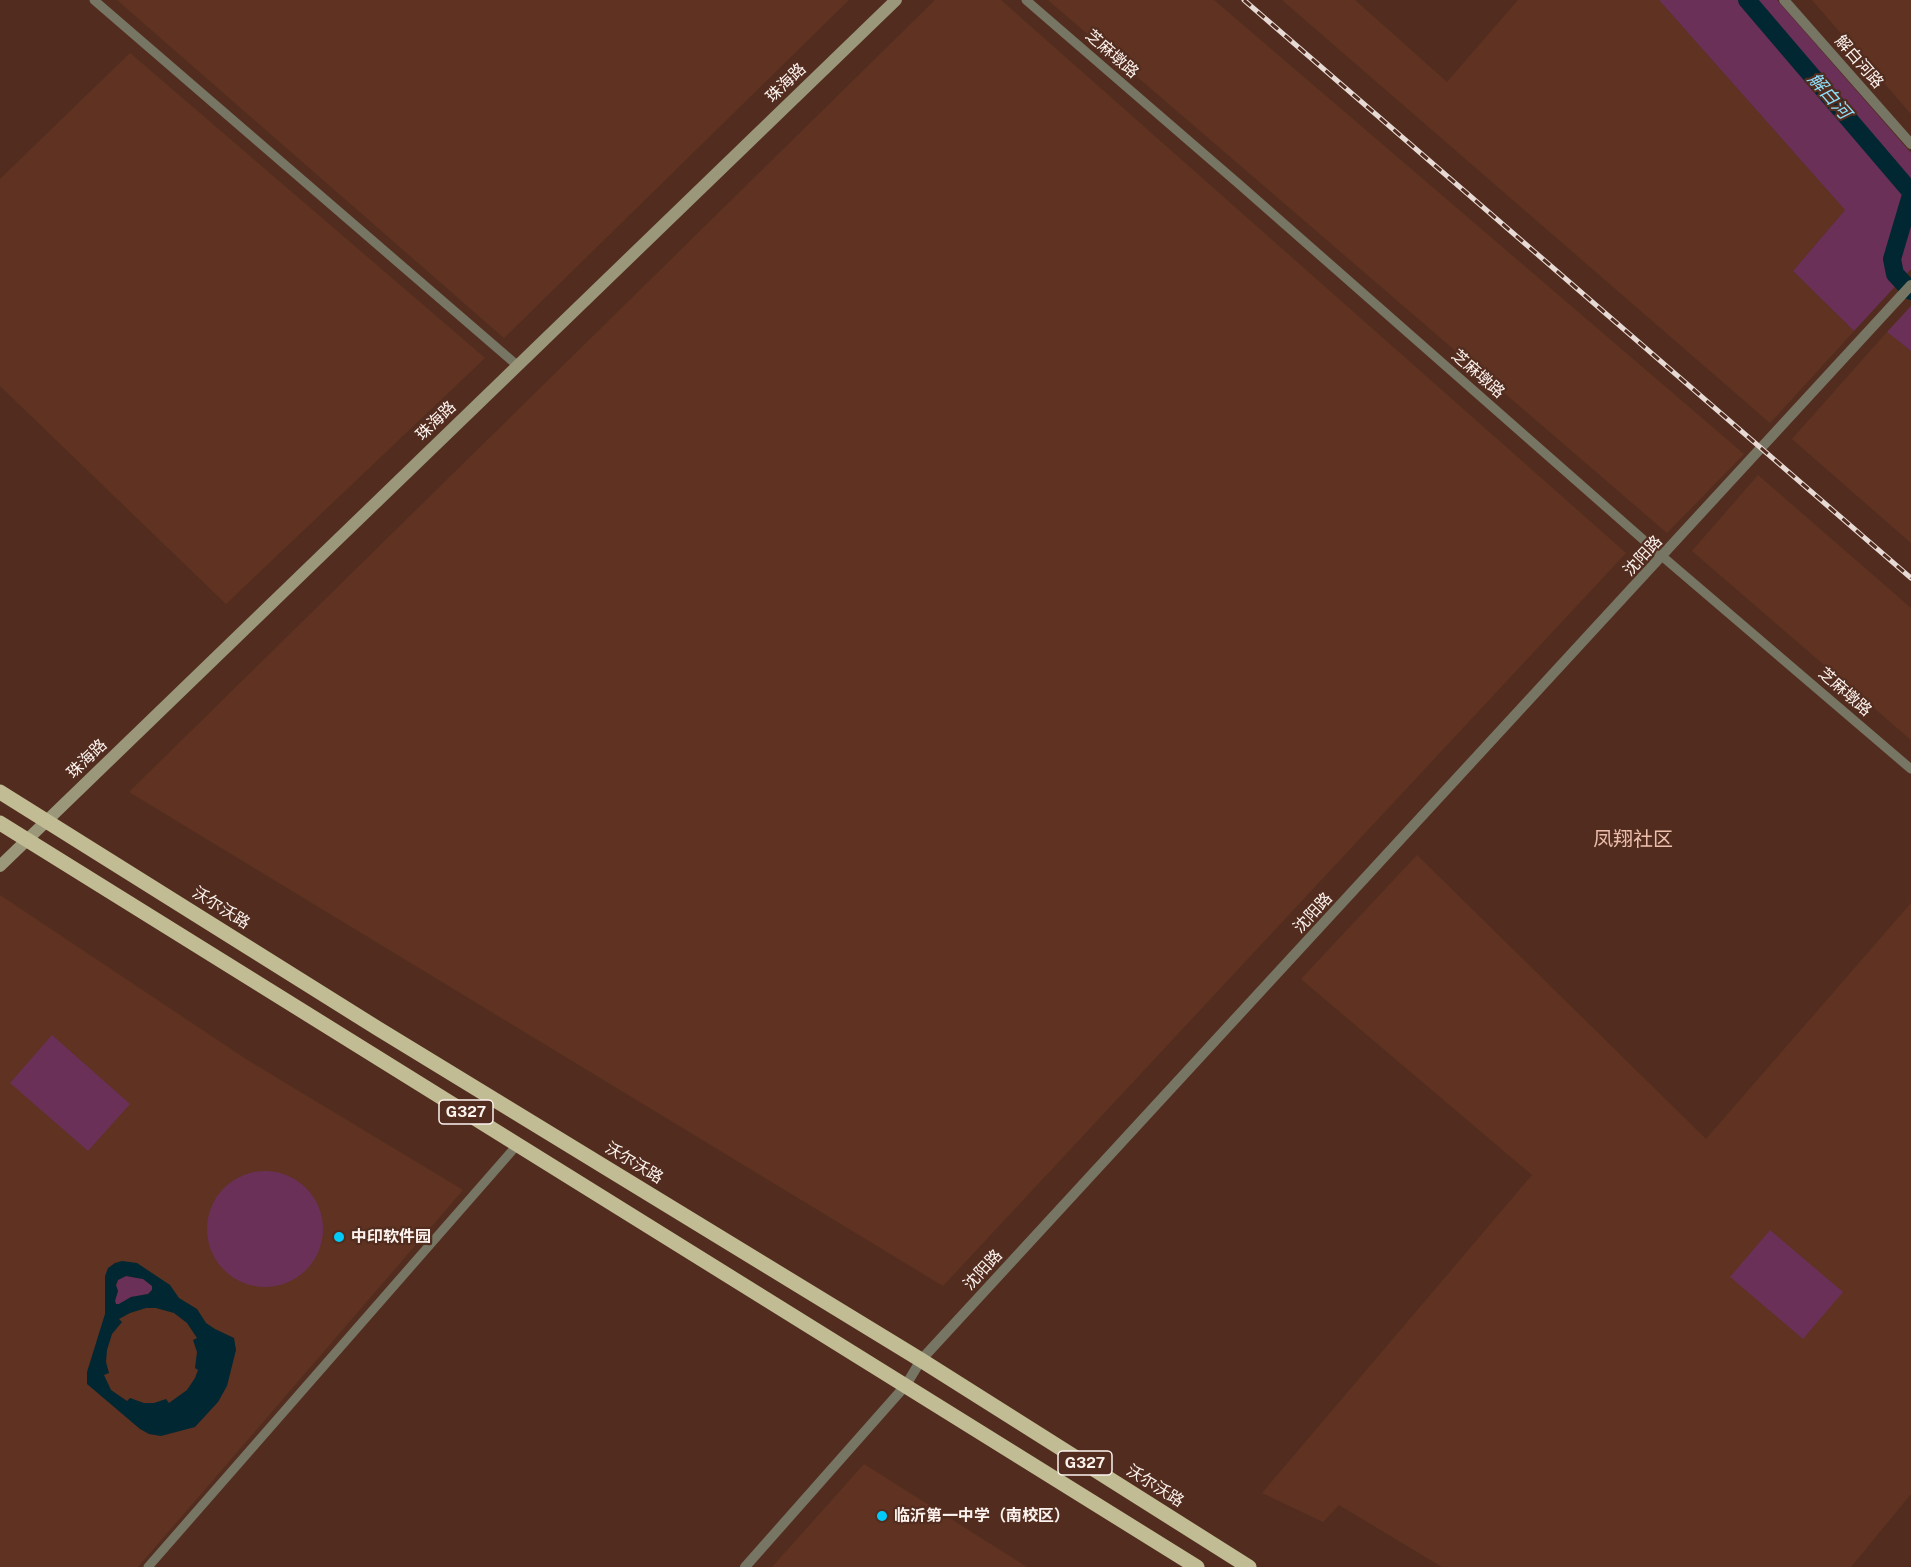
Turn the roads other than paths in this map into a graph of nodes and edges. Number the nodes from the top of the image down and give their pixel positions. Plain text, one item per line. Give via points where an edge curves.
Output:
1 (94, 0) edge
2 (896, 0) edge
3 (1026, 0) edge
4 (1784, 0) edge
5 (1911, 144) edge
6 (1911, 285) edge
7 (518, 366) junction
8 (1663, 556) junction
9 (1911, 769) edge
10 (0, 792) edge
11 (47, 820) junction
12 (0, 823) edge
13 (27, 840) junction
14 (0, 866) edge
15 (518, 1144) junction
16 (921, 1360) junction
17 (906, 1385) junction
18 (148, 1567) edge
19 (745, 1567) edge
20 (1197, 1567) edge
21 (1249, 1567) edge

1 - 7 street
2 - 7 main road, 珠海路
3 - 8 street, 芝麻墩路
4 - 5 street, 解白河路
6 - 8 street, 沈阳路
7 - 11 main road, 珠海路
8 - 9 street, 芝麻墩路
8 - 16 street, 沈阳路
10 - 11 highway, 沃尔沃路 / G327
11 - 13 main road, 珠海路
11 - 16 highway, 沃尔沃路 / G327 via 376,1028
12 - 13 highway, G327
13 - 14 main road, 珠海路
13 - 15 highway, G327
15 - 17 highway, G327
15 - 18 street
16 - 17 street, 沈阳路
16 - 21 highway, 沃尔沃路 / G327
17 - 19 street, 沈阳路
17 - 20 highway, G327

